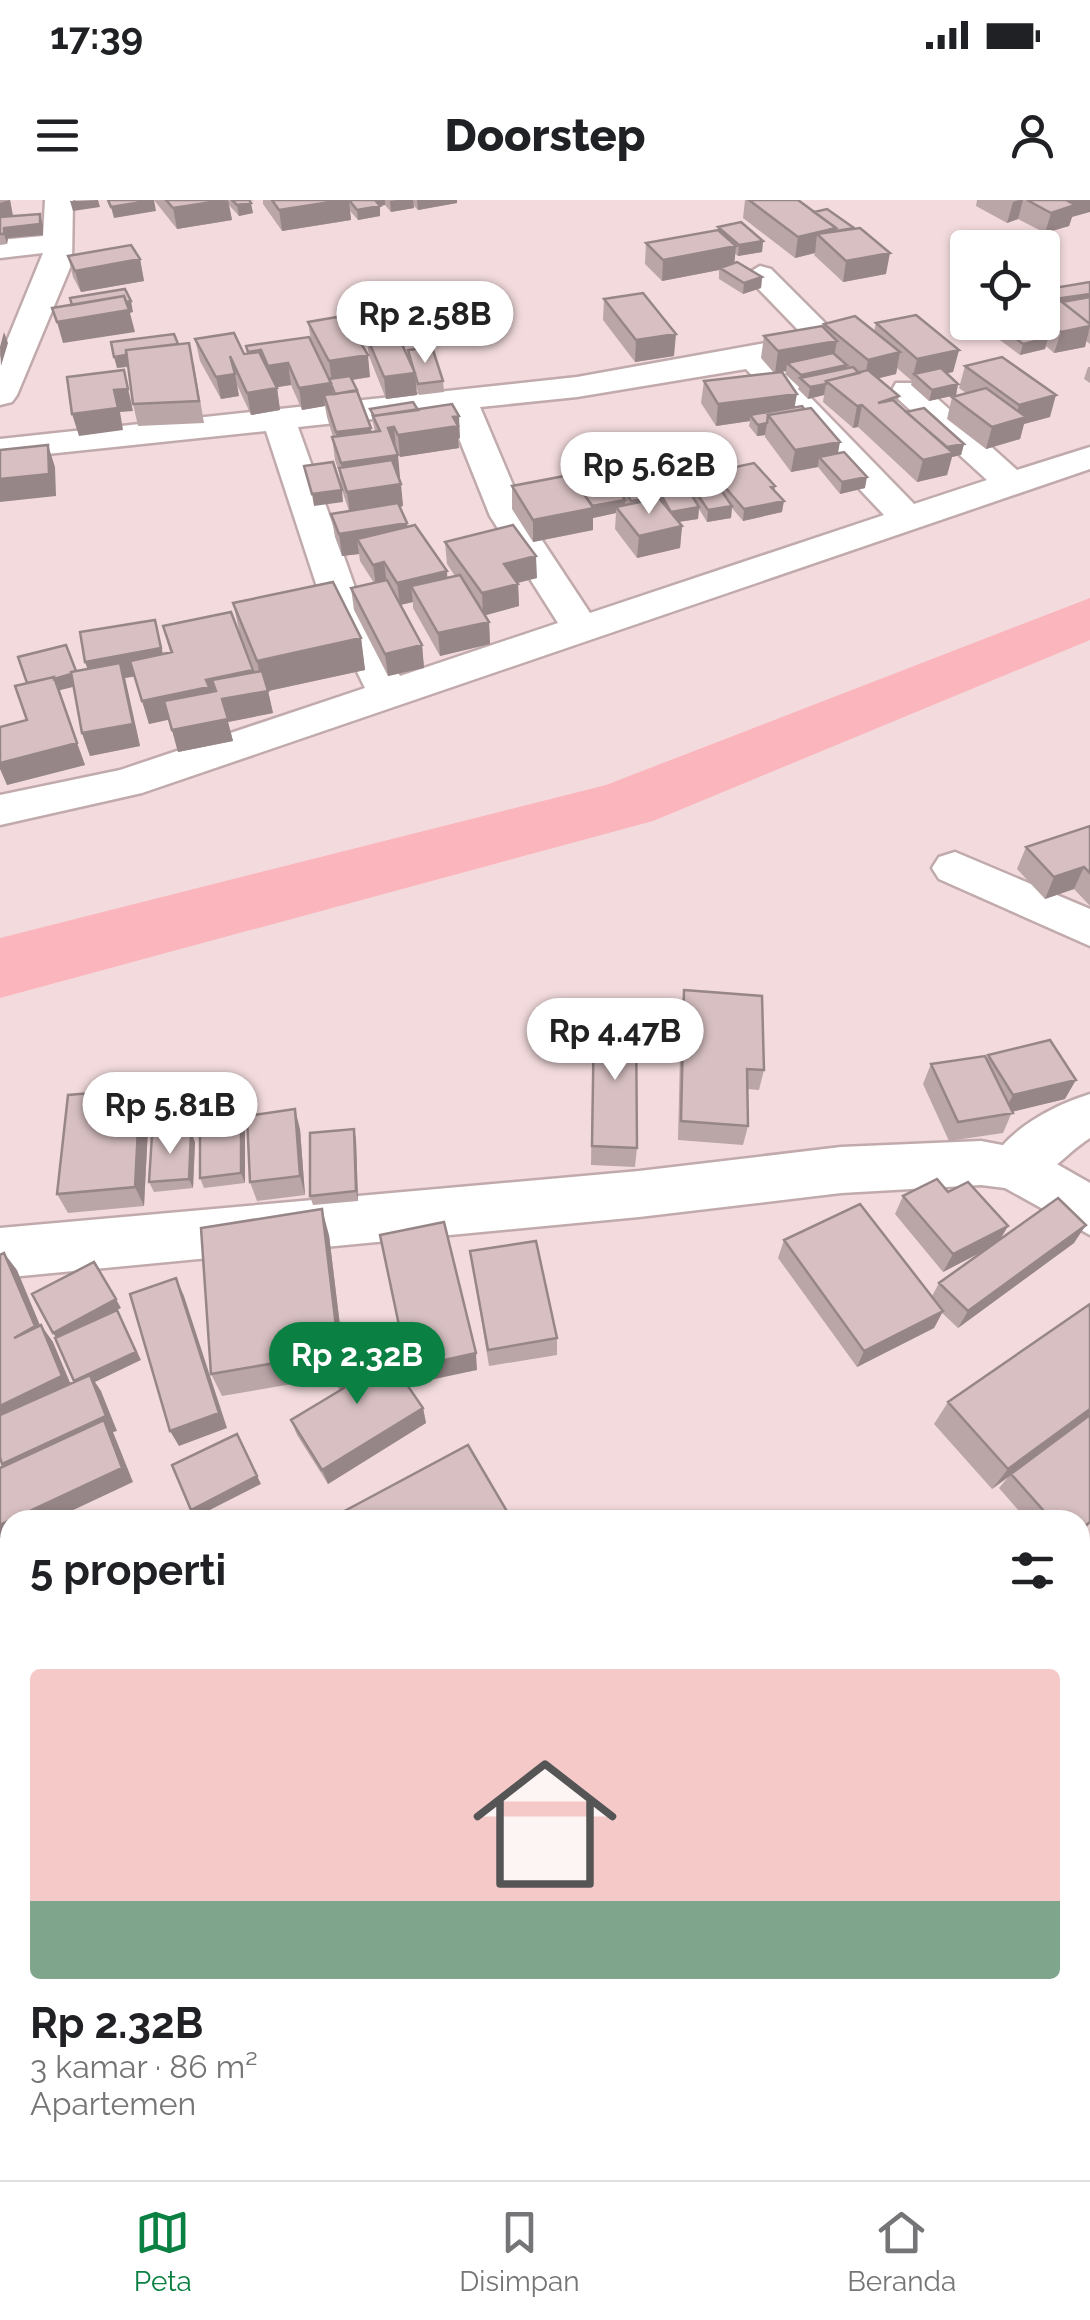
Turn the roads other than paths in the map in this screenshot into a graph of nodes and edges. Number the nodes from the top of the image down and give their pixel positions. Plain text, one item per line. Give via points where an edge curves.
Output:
1 (59, 200) edge
2 (60, 243) junction
3 (0, 249) edge
4 (760, 275) edge
5 (752, 358) junction
6 (908, 390) dead end
7 (0, 395) edge
8 (460, 397) junction
9 (278, 417) junction
10 (0, 448) edge
11 (1090, 457) edge
12 (1012, 485) junction
13 (909, 520) junction
14 (581, 628) junction
15 (388, 693) junction
16 (0, 810) edge
17 (955, 868) dead end
18 (1090, 929) edge
19 (1090, 1115) edge
20 (1014, 1167) junction
21 (1090, 1211) edge
22 (0, 1253) edge

1 - 2 street
2 - 3 street
2 - 7 street
4 - 5 street via 826,338
5 - 8 street via 578,387
5 - 13 street
6 - 12 street
8 - 9 street
8 - 14 street via 508,516
9 - 10 street
9 - 15 street via 339,596
11 - 12 street
12 - 13 street
13 - 14 street
14 - 15 street
15 - 16 street via 128,782
17 - 18 street
19 - 20 street
20 - 21 street
20 - 22 street via 841,1170

